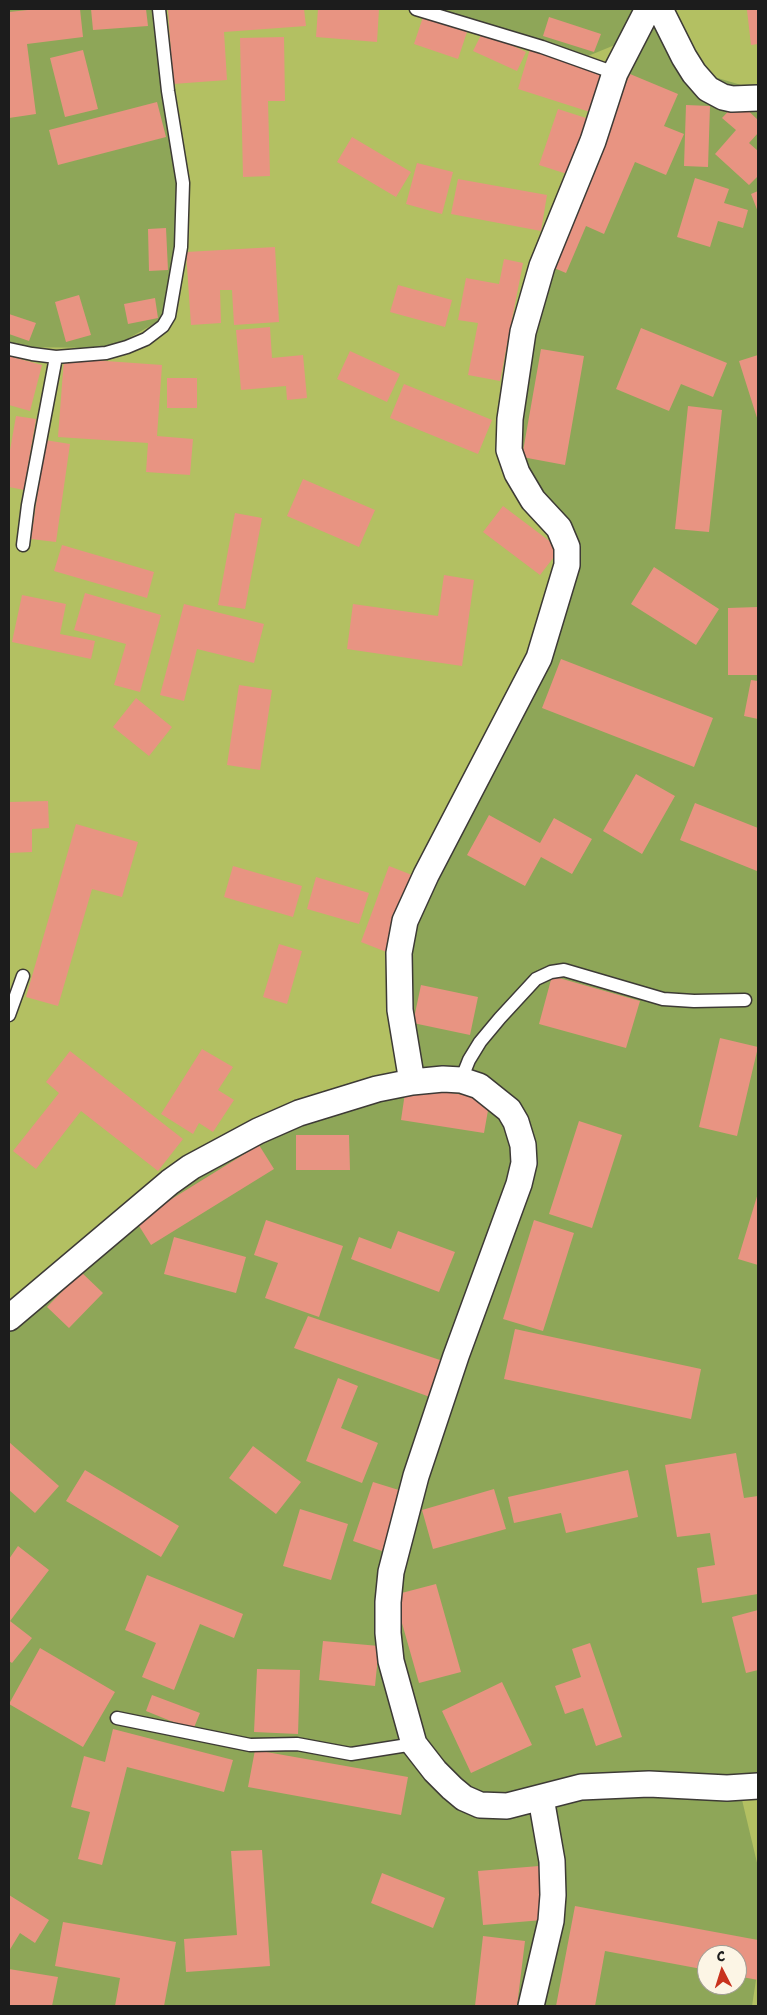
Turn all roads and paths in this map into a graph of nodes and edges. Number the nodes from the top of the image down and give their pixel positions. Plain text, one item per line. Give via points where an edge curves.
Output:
1 (159, 9) edge
2 (416, 9) edge
3 (648, 9) edge
4 (660, 9) edge
5 (615, 73) junction
6 (758, 98) edge
7 (9, 349) edge
8 (56, 357) junction
9 (23, 545) dead end
10 (23, 976) dead end
11 (745, 1000) dead end
12 (9, 1015) edge
13 (461, 1080) junction
14 (412, 1082) junction
15 (9, 1318) edge
16 (117, 1718) dead end
17 (414, 1744) junction
18 (758, 1786) edge
19 (541, 1798) junction
20 (531, 2006) edge

1 - 8 lane via 183,183 181,247 169,316 163,326 146,339 127,348
2 - 5 lane
3 - 5 street
4 - 6 street via 684,58 708,89 732,99
5 - 14 street via 593,141 542,266 523,332 510,419 509,450 517,473 532,500 559,528 567,547 568,565 539,658 405,921 399,953 400,1010
7 - 8 lane
8 - 9 lane
10 - 12 lane
11 - 13 lane via 663,998 564,970 551,972 536,979 480,1042
13 - 14 street
13 - 17 street via 479,1086 509,1110 520,1130 524,1163 416,1476 391,1572 388,1633
14 - 15 street via 377,1089 299,1113 190,1168 151,1197
16 - 17 lane via 250,1745 297,1744 351,1754
17 - 19 street via 435,1771 473,1803 506,1806
18 - 19 street via 727,1788 649,1784 581,1787
19 - 20 street via 552,1861 553,1895 551,1921

